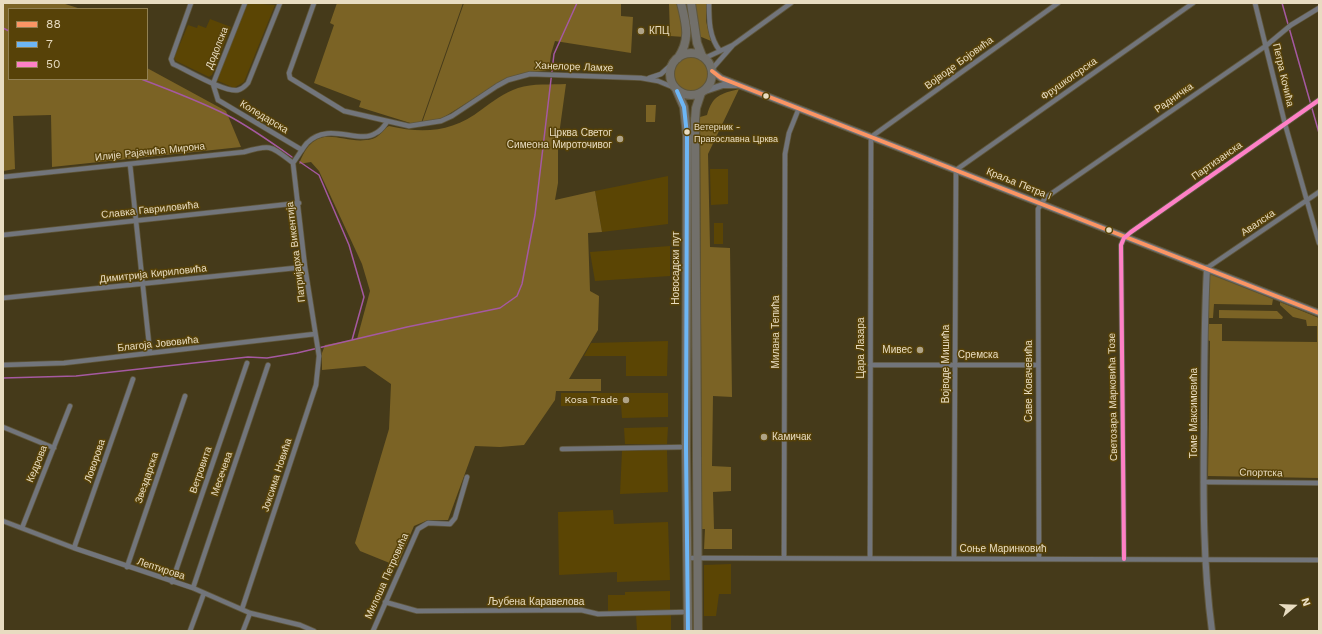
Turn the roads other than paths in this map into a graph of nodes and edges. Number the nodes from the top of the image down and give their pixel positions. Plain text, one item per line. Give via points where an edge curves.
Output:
1 (191, 3) edge
2 (245, 3) edge
3 (280, 3) edge
4 (314, 3) edge
5 (681, 3) edge
6 (691, 3) edge
7 (709, 3) edge
8 (791, 3) edge
9 (1058, 3) edge
10 (1193, 3) edge
11 (1255, 3) edge
12 (1319, 8) edge
13 (733, 45) junction
14 (1267, 45) junction
15 (720, 51) junction
16 (704, 57) junction
17 (675, 61) junction
18 (712, 70) junction
19 (642, 78) junction
20 (212, 84) junction
21 (743, 85) junction
22 (224, 88) junction
23 (676, 90) junction
24 (703, 92) junction
25 (218, 100) junction
26 (1319, 100) edge
27 (799, 108) junction
28 (387, 122) junction
29 (1285, 124) junction
30 (871, 137) junction
31 (302, 150) junction
32 (130, 164) junction
33 (293, 164) junction
34 (956, 170) junction
35 (3, 177) edge
36 (1319, 192) edge
37 (1307, 200) junction
38 (299, 203) junction
39 (1041, 204) junction
40 (136, 221) junction
41 (3, 235) edge
42 (1125, 237) junction
43 (1319, 243) edge
44 (305, 267) junction
45 (1207, 268) junction
46 (142, 285) junction
47 (3, 298) edge
48 (1319, 313) edge
49 (315, 334) junction
50 (317, 346) joint
51 (150, 353) junction
52 (247, 363) dead end
53 (955, 364) junction
54 (3, 365) edge
55 (268, 365) dead end
56 (870, 365) junction
57 (1038, 365) junction
58 (133, 379) dead end
59 (185, 396) dead end
60 (70, 406) dead end
61 (3, 427) edge
62 (686, 447) junction
63 (54, 448) junction
64 (562, 449) dead end
65 (467, 477) dead end
66 (1203, 482) junction
67 (1319, 483) edge
68 (3, 521) edge
69 (22, 528) junction
70 (74, 548) junction
71 (687, 558) junction
72 (698, 558) junction
73 (784, 558) junction
74 (870, 558) junction
75 (954, 558) junction
76 (1039, 558) junction
77 (1124, 559) junction
78 (1205, 559) junction
79 (1319, 560) edge
80 (127, 567) junction
81 (172, 582) junction
82 (193, 588) junction
83 (204, 593) junction
84 (385, 602) junction
85 (242, 609) junction
86 (687, 612) junction
87 (250, 613) junction
88 (190, 631) edge
89 (243, 631) edge
90 (313, 631) edge
91 (373, 631) edge
92 (688, 631) edge
93 (698, 631) edge
94 (1212, 631) edge

1 - 20 street via 171,59 174,64
2 - 20 street, Додолска
3 - 22 street via 248,83 237,91
4 - 28 street, Ханелоре Ламхе via 289,76 344,111
5 - 17 main road via 687,36 686,43
6 - 16 main road via 697,43
7 - 15 street via 710,30
8 - 13 street
9 - 30 street, Војводе Бојовића
10 - 34 street, Фрушкогорска
11 - 14 street, Петра Кочића
12 - 14 street, Радничка
13 - 15 street
13 - 18 street
14 - 29 street, Петра Кочића
14 - 39 street, Радничка via 1045,198
15 - 16 street
16 - 17 main road via 691,53
16 - 18 main road
17 - 19 street, Ханелоре Ламхе via 658,76
17 - 23 main road via 670,75
18 - 21 street, Краља Петра I via 721,78
18 - 24 main road via 711,82
19 - 23 street, Ханелоре Ламхе via 658,81
19 - 28 street, Ханелоре Ламхе via 530,74 508,80 441,121 409,126
20 - 22 street
20 - 25 street, Додолска
21 - 24 street via 723,85
21 - 27 street, Краља Петра I
22 - 25 street via 218,94
23 - 24 main road via 687,96
23 - 62 main road, Новосадски пут via 684,107 687,135
24 - 72 main road, Новосадски пут via 696,108 695,120
25 - 31 street, Коледарска
26 - 29 street, Партизанска
27 - 30 street, Краља Петра I
27 - 73 street, Милана Тепића via 785,154
28 - 31 street via 370,136 324,133 312,139
29 - 37 street, Петра Кочића
29 - 42 street, Партизанска
30 - 34 street, Краља Петра I
30 - 56 street, Цара Лазара
31 - 33 street
32 - 33 street, Илије Рајачића Мирона via 244,152 268,146
32 - 35 street, Илије Рајачића Мирона
32 - 40 street
33 - 38 street, Патријарха Викентија
34 - 39 street, Краља Петра I
34 - 53 street, Војводе Мишића
36 - 37 street, Авалска
37 - 43 street, Петра Кочића
37 - 45 street, Авалска
38 - 40 street, Славка Гавриловића
38 - 44 street, Патријарха Викентија
39 - 42 street, Краља Петра I
39 - 57 street, Саве Ковачевића via 1038,209
40 - 41 street, Славка Гавриловића
40 - 46 street
42 - 45 street, Краља Петра I
42 - 77 street, Светозара Марковића Тозе via 1121,245
44 - 46 street, Димитрија Кириловића
44 - 49 street, Патријарха Викентија
45 - 48 street, Краља Петра I
45 - 66 street, Томе Максимовића via 1204,321
46 - 47 street, Димитрија Кириловића
46 - 51 street
49 - 50 street, Патријарха Викентија
49 - 51 street, Благоја Јововића
50 - 85 street, Јоксима Новића via 316,385
51 - 54 street, Благоја Јововића via 64,363
52 - 81 street, Ветровита
53 - 56 street, Сремска
53 - 57 street, Сремска
53 - 75 street, Војводе Мишића
55 - 82 street, Месечева
56 - 74 street, Цара Лазара
57 - 76 street, Саве Ковачевића
58 - 70 street, Ловорова
59 - 80 street, Звездарска
60 - 63 street, Кедрова
61 - 63 street
62 - 64 street
62 - 71 main road, Новосадски пут
63 - 69 street, Кедрова
65 - 84 street, Милоша Петровића via 455,518 450,524 428,523 418,529
66 - 67 street, Спортска
66 - 78 street, Томе Максимовића
68 - 69 street, Лептирова
69 - 70 street, Лептирова
70 - 80 street, Лептирова
71 - 72 street, Соње Маринковић
71 - 86 main road, Новосадски пут
72 - 73 street, Соње Маринковић
72 - 93 main road, Новосадски пут
73 - 74 street, Соње Маринковић
74 - 75 street, Соње Маринковић
75 - 76 street, Соње Маринковић
76 - 77 street, Соње Маринковић
77 - 78 street, Соње Маринковић
78 - 79 street, Соње Маринковић
78 - 94 street, Томе Максимовића
80 - 81 street, Лептирова
81 - 82 street, Лептирова
82 - 83 street, Лептирова
83 - 85 street, Лептирова
83 - 88 street
84 - 86 street, Љубена Каравелова via 417,611 581,610 598,614
84 - 91 street, Милоша Петровића
85 - 87 street, Лептирова
86 - 92 main road, Новосадски пут
87 - 89 street
87 - 90 street, Лептирова via 300,625

